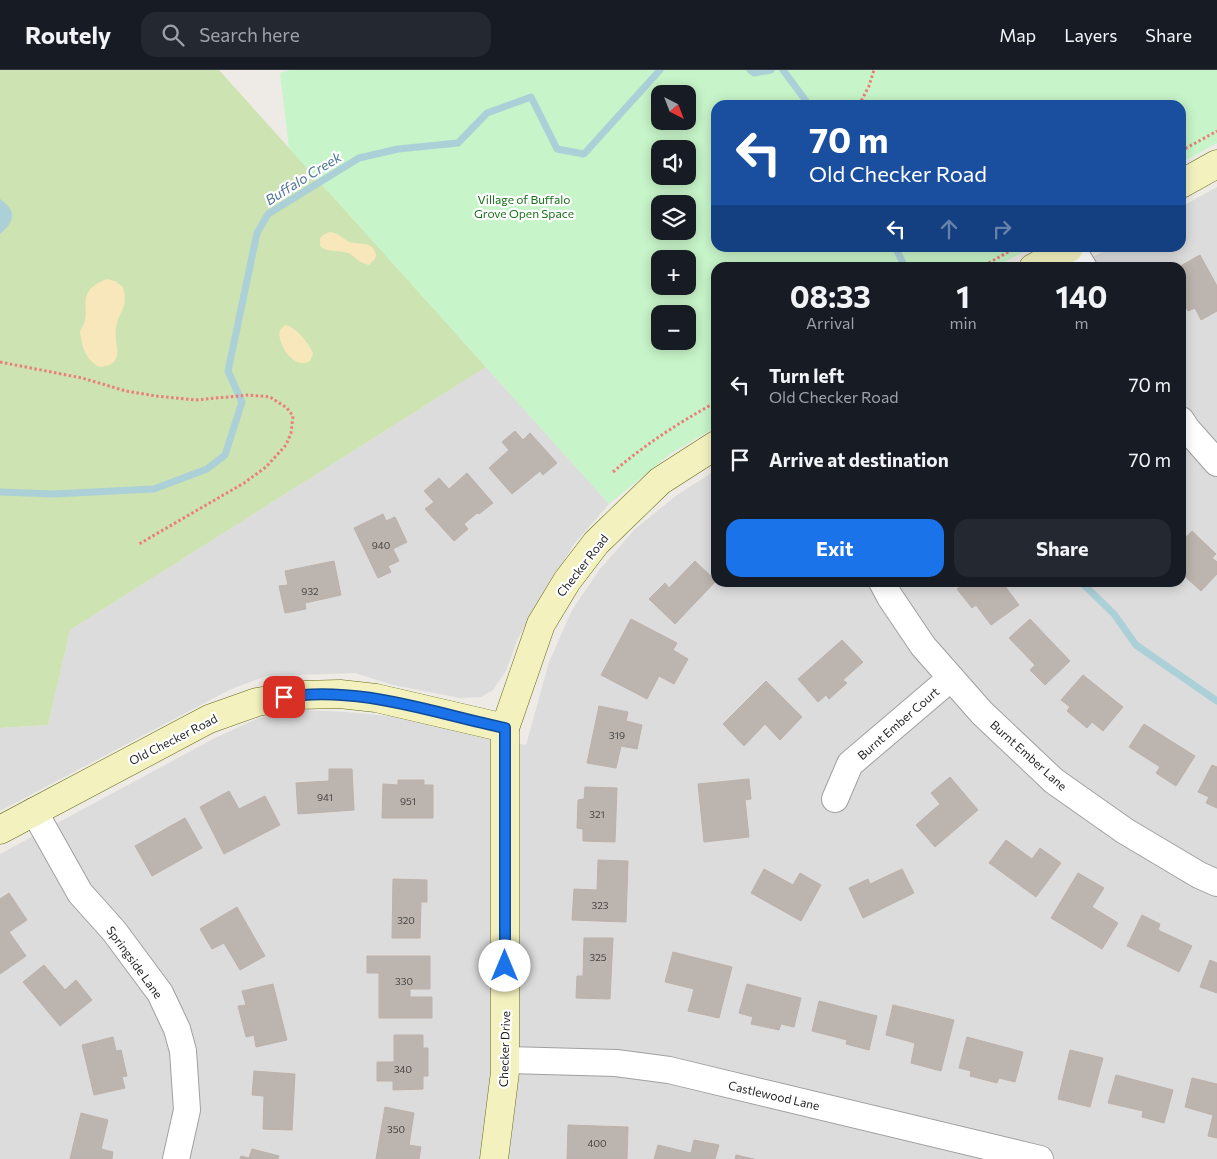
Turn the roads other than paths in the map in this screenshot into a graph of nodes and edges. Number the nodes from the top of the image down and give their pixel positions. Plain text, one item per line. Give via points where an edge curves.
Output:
1 (1217, 164) edge
2 (1186, 181) edge
3 (1063, 252) edge
4 (1044, 262) edge
5 (1186, 429) edge
6 (711, 448) edge
7 (1217, 463) edge
8 (885, 587) edge
9 (951, 678) junction
10 (505, 728) junction
11 (835, 799) dead end
12 (34, 811) junction
13 (0, 830) edge
14 (1217, 883) edge
15 (505, 1060) junction
16 (176, 1159) edge
17 (494, 1159) edge
18 (1040, 1159) edge

1 - 2 street
3 - 4 street
5 - 7 street
6 - 10 street, Checker Road via 660,481 596,543 567,581 540,624
8 - 9 street, Burnt Ember Lane via 923,646
9 - 11 street, Burnt Ember Court via 850,764
9 - 14 street, Burnt Ember Lane via 982,713 1054,781 1125,831
10 - 12 street, Old Checker Road via 376,698 340,694 298,695 257,702 208,720
10 - 15 street, Checker Drive
12 - 13 street, Old Checker Road
12 - 16 street, Springside Lane via 80,892 160,993 177,1029 183,1051 187,1110
15 - 17 street, Checker Drive
15 - 18 street, Castlewood Lane via 616,1063 669,1070

